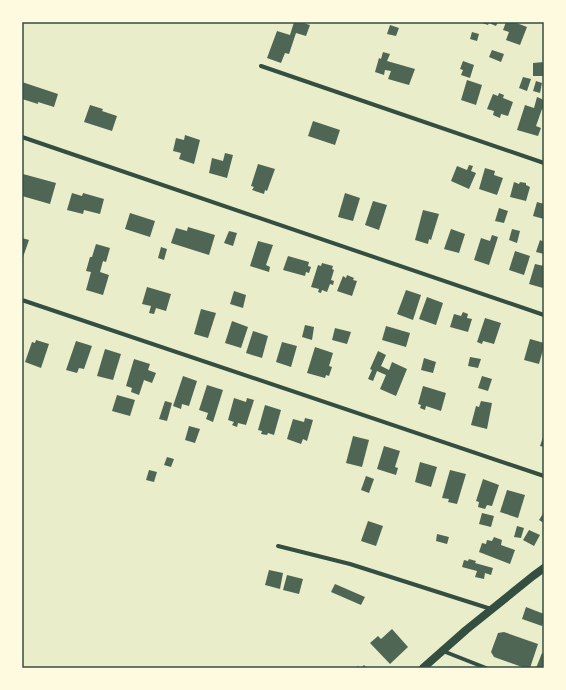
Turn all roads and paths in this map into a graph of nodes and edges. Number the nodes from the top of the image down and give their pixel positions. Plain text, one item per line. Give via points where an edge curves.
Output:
1 (261, 66) dead end
2 (22, 136) edge
3 (544, 163) edge
4 (22, 300) edge
5 (544, 315) edge
6 (544, 476) edge
7 (278, 546) dead end
8 (544, 568) edge
9 (492, 609) junction
10 (442, 650) junction
11 (423, 668) edge
12 (486, 668) edge

1 - 3 street
2 - 5 street
4 - 6 street
7 - 9 street via 350,564
8 - 9 main road
9 - 10 main road
10 - 11 main road
10 - 12 street

